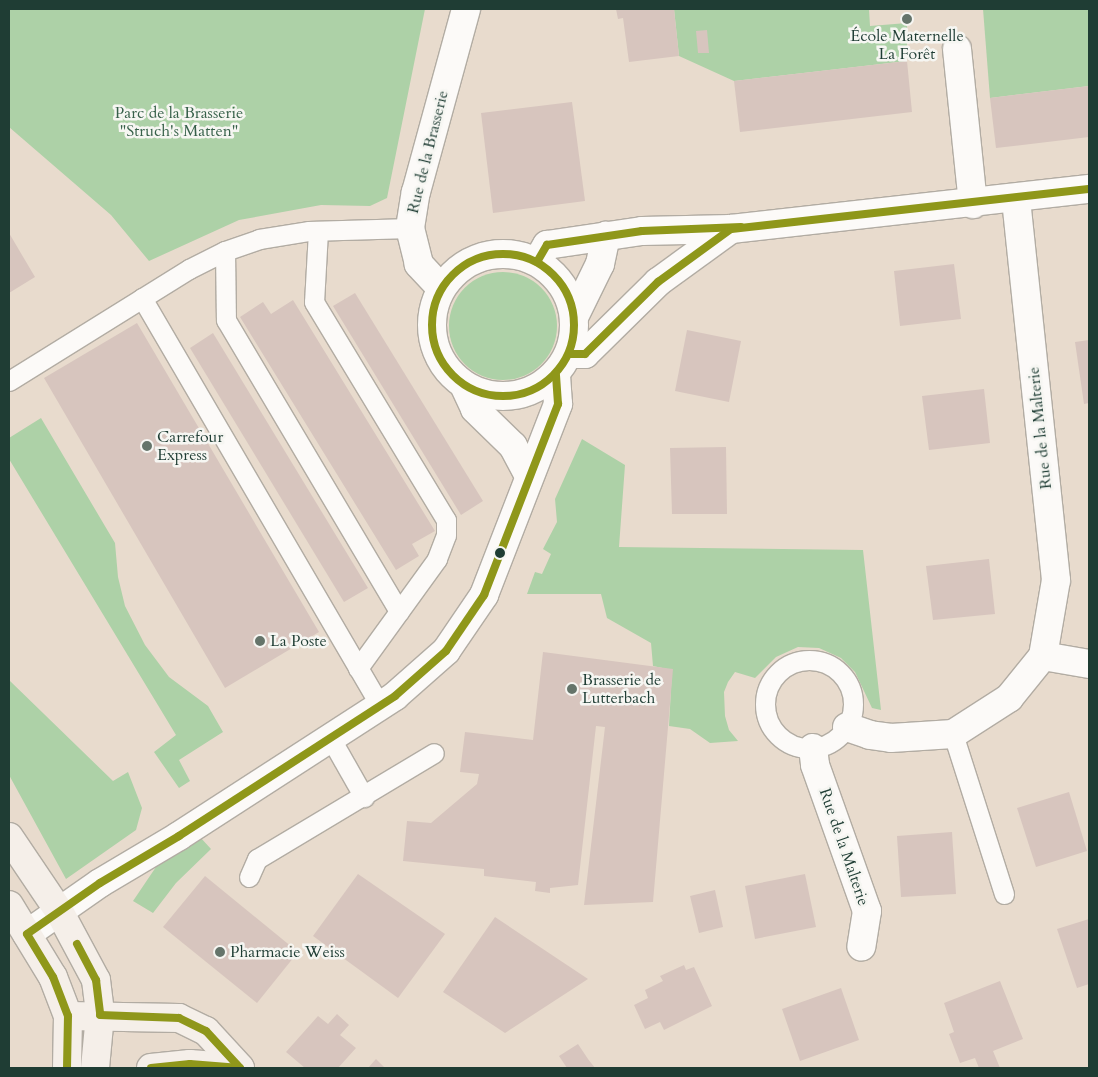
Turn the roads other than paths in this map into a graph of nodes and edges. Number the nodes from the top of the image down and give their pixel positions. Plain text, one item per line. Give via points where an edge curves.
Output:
1 (466, 9) edge
2 (957, 49) dead end
3 (1089, 189) edge
4 (1016, 199) junction
5 (972, 204) junction
6 (410, 228) junction
7 (731, 228) junction
8 (318, 231) junction
9 (606, 236) junction
10 (225, 251) junction
11 (537, 262) junction
12 (441, 288) junction
13 (142, 298) junction
14 (574, 317) junction
15 (562, 364) junction
16 (9, 381) edge
17 (464, 385) junction
18 (528, 474) junction
19 (399, 611) junction
20 (1043, 656) junction
21 (1089, 664) edge
22 (358, 668) junction
23 (380, 706) junction
24 (847, 727) junction
25 (953, 734) junction
26 (331, 738) junction
27 (813, 748) junction
28 (434, 753) dead end
29 (364, 797) junction
30 (9, 836) edge
31 (249, 878) dead end
32 (1004, 894) dead end
33 (9, 905) edge
34 (59, 911) junction
35 (27, 934) junction
36 (861, 947) dead end
37 (100, 1015) junction
38 (68, 1016) junction
39 (67, 1068) edge
40 (95, 1068) edge
41 (151, 1068) edge
42 (240, 1068) edge

1 - 6 street, Rue de la Brasserie via 416,192
2 - 5 street
3 - 4 street
4 - 5 street
4 - 20 street, Rue de la Malterie via 1056,580
5 - 7 street
6 - 8 lane
6 - 12 street, Rue de la Brasserie via 420,264
7 - 9 street via 642,231
7 - 15 street via 658,282 585,354
8 - 10 lane via 259,239
8 - 19 lane via 314,302 446,520 446,535 437,559
9 - 11 street via 547,245
9 - 14 street via 600,264
10 - 13 lane
10 - 19 lane via 226,320
11 - 12 street via 516,255 495,254 474,260 456,271
11 - 14 street via 555,276 568,295
12 - 17 street via 433,316 436,352 448,371
13 - 16 lane
13 - 22 lane
14 - 15 street via 574,336
15 - 17 street via 541,386 516,395 482,394
15 - 18 street via 558,404
17 - 18 street via 475,409 513,446
18 - 23 street via 484,595 468,622 446,651 402,691
19 - 22 lane
20 - 21 street
20 - 25 street, Rue de la Malterie via 1009,698
22 - 23 lane
23 - 26 street
24 - 25 street, Rue de la Malterie via 891,738
24 - 27 lane via 833,741
24 - 27 lane via 854,706 851,688 840,672 824,661 803,659 785,666 771,680 767,690 764,699 767,719 778,736 795,746
25 - 32 lane
26 - 29 lane
26 - 34 street
27 - 36 street, Rue de la Malterie via 815,765 867,911
28 - 29 lane
29 - 31 lane via 256,859
30 - 34 main road
33 - 35 main road
34 - 35 street
34 - 37 main road via 96,980
35 - 38 main road via 54,977
37 - 38 main road
37 - 40 main road
37 - 42 main road via 179,1018 206,1031
38 - 39 main road
41 - 42 main road via 190,1064

